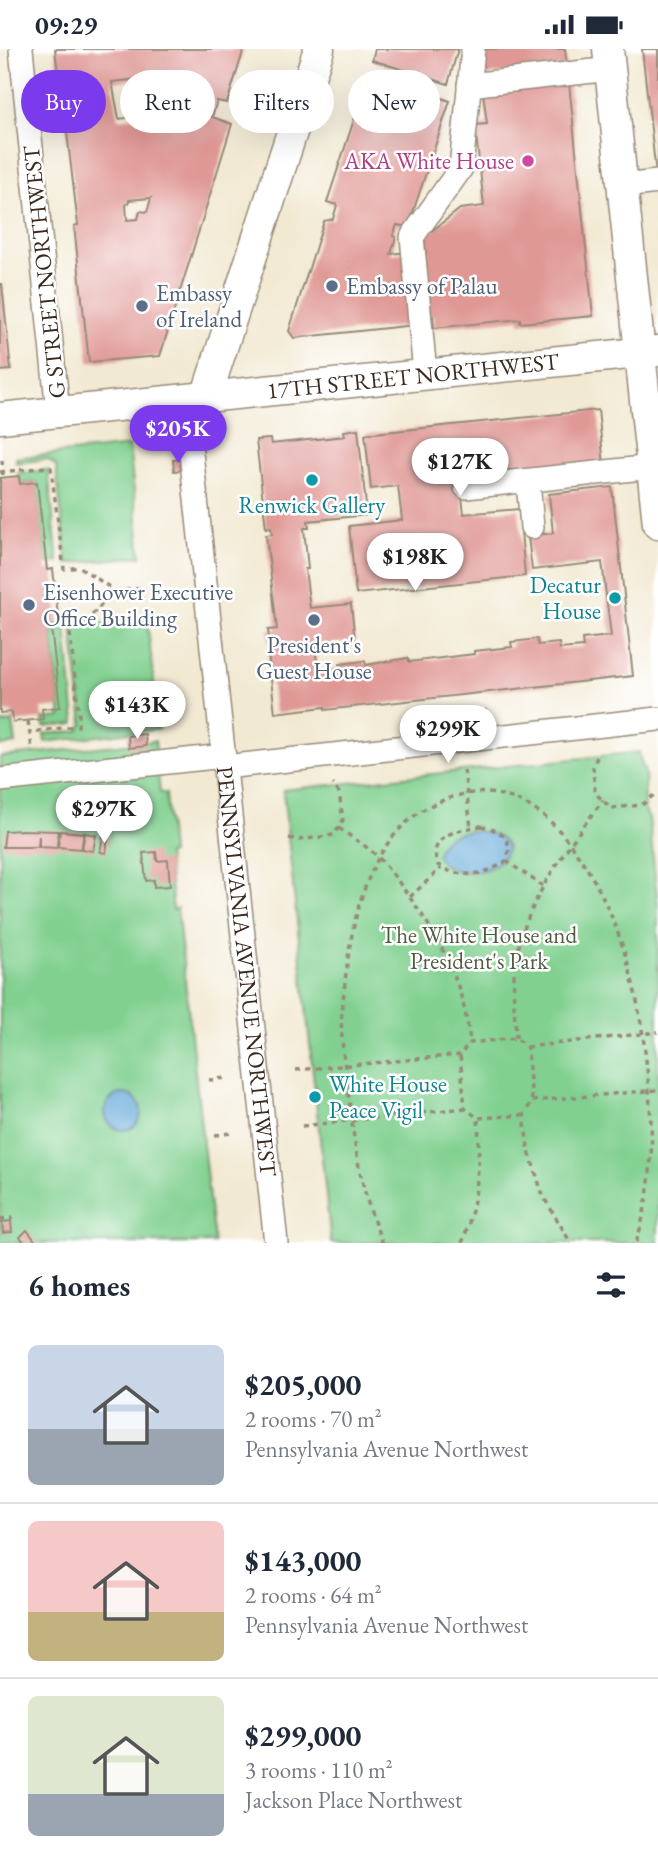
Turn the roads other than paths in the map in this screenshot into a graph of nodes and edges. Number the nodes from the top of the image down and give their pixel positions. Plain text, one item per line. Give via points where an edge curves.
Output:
1 (21, 49) edge
2 (320, 49) edge
3 (473, 49) edge
4 (610, 59) edge
5 (469, 85) junction
6 (658, 182) edge
7 (623, 186) junction
8 (649, 352) edge
9 (425, 373) junction
10 (206, 397) junction
11 (58, 412) junction
12 (0, 418) edge
13 (652, 467) junction
14 (528, 481) junction
15 (466, 487) dead end
16 (657, 511) edge
17 (532, 527) dead end
18 (658, 719) edge
19 (224, 762) junction
20 (0, 780) edge
21 (275, 1243) edge

1 - 11 street, G STREET NORTHWEST
2 - 10 main road, PENNSYLVANIA AVENUE NORTHWEST
3 - 5 street
4 - 5 street
4 - 7 main road
5 - 9 street via 461,168 412,237
6 - 7 street
7 - 8 main road
8 - 9 main road, 17TH STREET NORTHWEST
8 - 13 main road
9 - 10 main road, 17TH STREET NORTHWEST
10 - 11 main road, 17TH STREET NORTHWEST
10 - 19 street, PENNSYLVANIA AVENUE NORTHWEST via 189,435
11 - 12 main road, 17TH STREET NORTHWEST
13 - 14 street
13 - 16 main road
14 - 15 street
14 - 17 street
18 - 19 street
19 - 20 street
19 - 21 street, PENNSYLVANIA AVENUE NORTHWEST

